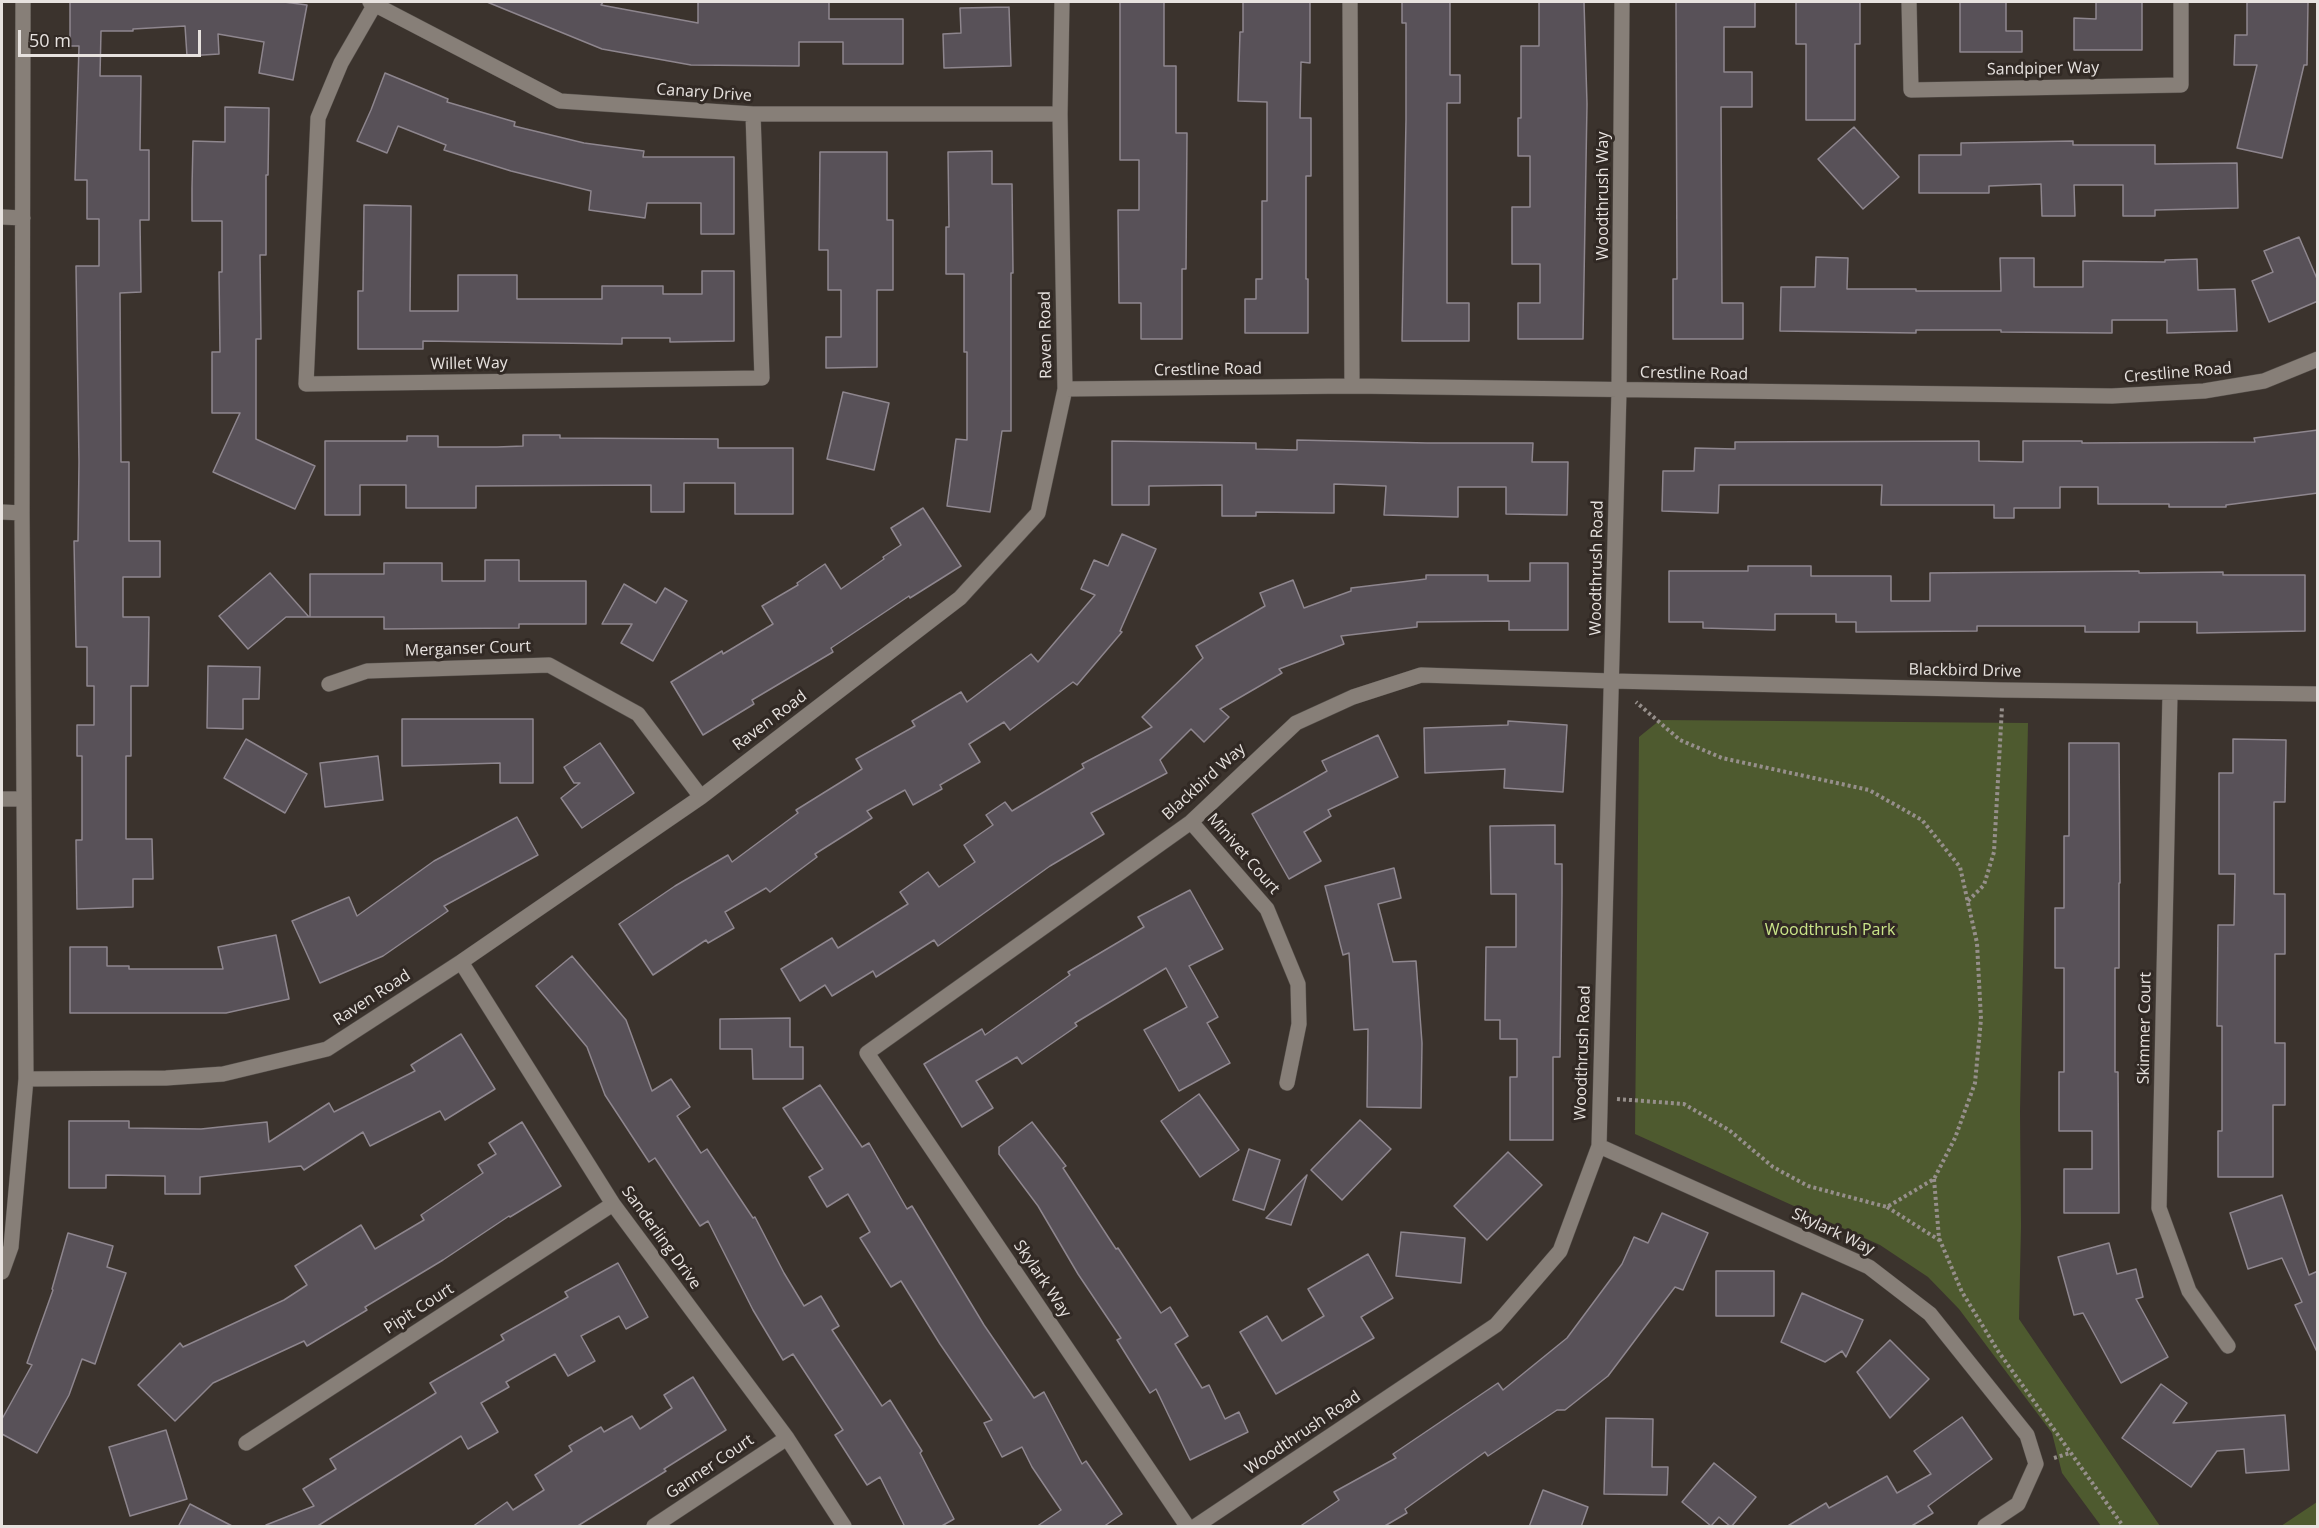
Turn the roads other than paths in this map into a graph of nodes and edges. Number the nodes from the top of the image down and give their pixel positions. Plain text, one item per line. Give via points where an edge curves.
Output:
1 (23, 2) edge
2 (1062, 2) edge
3 (1350, 2) edge
4 (1622, 2) edge
5 (1909, 2) edge
6 (2181, 2) edge
7 (373, 3) edge
8 (753, 114) junction
9 (1060, 114) junction
10 (2, 217) edge
11 (22, 218) junction
12 (2318, 359) edge
13 (1352, 386) junction
14 (1065, 389) junction
15 (1619, 391) junction
16 (2, 513) edge
17 (22, 513) junction
18 (1612, 681) junction
19 (328, 684) dead end
20 (2170, 694) junction
21 (2318, 694) edge
22 (701, 797) junction
23 (2, 799) edge
24 (24, 799) junction
25 (1191, 822) junction
26 (461, 962) junction
27 (867, 1053) joint
28 (26, 1078) junction
29 (1287, 1083) dead end
30 (1599, 1146) junction
31 (613, 1204) junction
32 (2, 1272) edge
33 (2228, 1346) dead end
34 (787, 1438) junction
35 (246, 1443) dead end
36 (654, 1527) edge
37 (844, 1527) edge
38 (1187, 1527) edge
39 (1196, 1527) edge
40 (1984, 1527) edge

1 - 11 street
2 - 9 street, Raven Road
3 - 13 street
4 - 15 street, Woodthrush Way
5 - 6 street, Sandpiper Way via 1911,90 2181,85
7 - 8 street, Canary Drive via 560,101
7 - 8 street, Willet Way via 318,118 306,384 762,378
8 - 9 street, Canary Drive
9 - 14 street, Raven Road
10 - 11 street
11 - 17 street
12 - 15 street, Crestline Road via 2264,381 2204,391 2112,396
13 - 14 street, Crestline Road
13 - 15 street, Crestline Road
14 - 22 street, Raven Road via 1038,513 960,598
15 - 18 street, Woodthrush Road
16 - 17 street
17 - 24 street
18 - 20 street, Blackbird Drive
18 - 25 street, Blackbird Way via 1421,675 1353,697 1296,723
18 - 30 street, Woodthrush Road
19 - 22 street, Merganser Court via 367,670 549,665 638,714
20 - 21 street, Blackbird Drive
20 - 33 street, Skimmer Court via 2159,1209 2189,1291
22 - 26 street, Raven Road
23 - 24 street
24 - 28 street
25 - 27 street, Blackbird Way
25 - 29 street, Minivet Court via 1267,909 1298,984 1299,1024
26 - 28 street, Raven Road via 327,1049 223,1074
26 - 31 street, Sanderling Drive
27 - 38 street, Skylark Way
28 - 32 street via 11,1247
30 - 39 street, Woodthrush Road via 1560,1251 1496,1325
30 - 40 street, Skylark Way via 1869,1267 1930,1314 2026,1435 2036,1464 2018,1504
31 - 34 street, Sanderling Drive
31 - 35 street, Pipit Court
34 - 36 street, Ganner Court
34 - 37 street, Sanderling Drive

